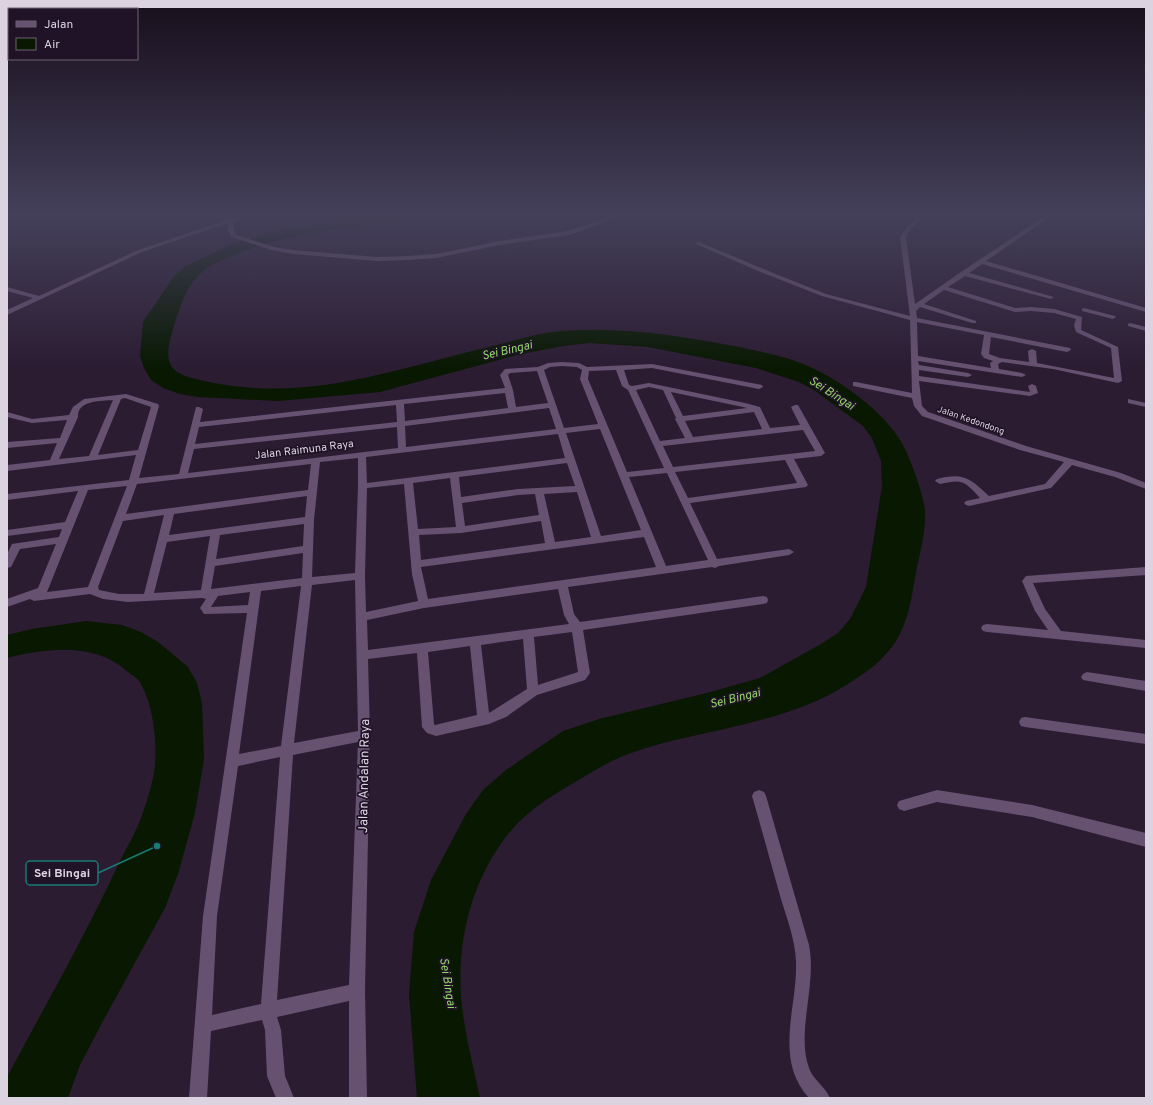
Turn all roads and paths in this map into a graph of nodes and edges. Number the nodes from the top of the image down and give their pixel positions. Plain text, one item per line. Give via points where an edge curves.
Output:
1 (109, 266) edge
2 (752, 266) edge
3 (908, 266) edge
4 (976, 266) edge
5 (994, 266) edge
6 (963, 273) junction
7 (943, 288) junction
8 (7, 289) edge
9 (1051, 297) dead end
10 (39, 298) junction
11 (1090, 302) dead end
12 (1084, 310) junction
13 (1146, 310) edge
14 (915, 311) junction
15 (7, 313) edge
16 (1113, 317) dead end
17 (1080, 318) junction
18 (974, 322) dead end
19 (1130, 325) dead end
20 (1146, 329) edge
21 (988, 335) junction
22 (1067, 350) dead end
23 (1032, 351) dead end
24 (914, 358) junction
25 (998, 360) junction
26 (1033, 364) junction
27 (619, 367) junction
28 (916, 367) junction
29 (540, 369) junction
30 (586, 369) junction
31 (995, 371) junction
32 (1022, 375) dead end
33 (968, 376) dead end
34 (916, 378) junction
35 (856, 384) dead end
36 (1032, 386) dead end
37 (759, 387) dead end
38 (631, 389) junction
39 (666, 389) junction
40 (509, 390) junction
41 (916, 396) junction
42 (118, 397) junction
43 (1131, 401) dead end
44 (400, 403) junction
45 (552, 404) junction
46 (1146, 404) edge
47 (795, 407) dead end
48 (199, 409) dead end
49 (512, 410) junction
50 (757, 410) junction
51 (7, 414) edge
52 (74, 417) junction
53 (679, 419) junction
54 (401, 424) junction
55 (196, 425) junction
56 (604, 426) junction
57 (805, 426) junction
58 (562, 431) junction
59 (767, 432) junction
60 (63, 440) junction
61 (691, 441) junction
62 (657, 444) junction
63 (7, 445) edge
64 (190, 447) junction
65 (402, 450) junction
66 (141, 452) junction
67 (362, 454) junction
68 (92, 458) junction
69 (789, 458) junction
70 (316, 460) junction
71 (569, 460) junction
72 (1069, 462) junction
73 (53, 463) junction
74 (7, 468) edge
75 (668, 470) junction
76 (183, 476) junction
77 (454, 476) junction
78 (624, 476) junction
79 (408, 480) junction
80 (940, 481) dead end
81 (133, 482) junction
82 (363, 486) junction
83 (1146, 486) edge
84 (84, 488) junction
85 (579, 489) junction
86 (539, 490) junction
87 (312, 492) junction
88 (7, 497) edge
89 (986, 499) junction
90 (457, 501) junction
91 (684, 501) junction
92 (969, 503) dead end
93 (170, 512) junction
94 (544, 517) junction
95 (119, 518) junction
96 (309, 520) junction
97 (68, 525) junction
98 (461, 530) junction
99 (216, 532) junction
100 (413, 532) junction
101 (7, 533) edge
102 (646, 533) junction
103 (164, 539) junction
104 (597, 539) junction
105 (62, 540) junction
106 (12, 546) edge
107 (551, 547) junction
108 (307, 549) junction
109 (789, 552) dead end
110 (210, 563) junction
111 (7, 564) edge
112 (416, 564) junction
113 (715, 564) junction
114 (663, 571) junction
115 (1146, 571) edge
116 (360, 576) junction
117 (307, 580) junction
118 (562, 586) junction
119 (256, 588) junction
120 (93, 590) junction
121 (210, 594) junction
122 (22, 598) junction
123 (148, 598) junction
124 (763, 600) dead end
125 (7, 603) edge
126 (424, 604) junction
127 (253, 608) junction
128 (362, 617) junction
129 (577, 626) junction
130 (987, 628) dead end
131 (528, 635) junction
132 (1058, 635) junction
133 (475, 642) junction
134 (1146, 644) edge
135 (422, 648) junction
136 (363, 655) junction
137 (1087, 677) dead end
138 (1146, 686) edge
139 (533, 691) junction
140 (484, 720) junction
141 (1025, 722) dead end
142 (364, 735) junction
143 (1146, 739) edge
144 (287, 749) junction
145 (233, 761) junction
146 (759, 796) dead end
147 (904, 805) dead end
148 (1146, 840) edge
149 (357, 992) junction
150 (268, 1012) junction
151 (202, 1025) junction
152 (198, 1098) edge
153 (285, 1098) edge
154 (358, 1098) edge
155 (821, 1098) edge

1 - 10 street
2 - 14 street via 823,295
3 - 14 street, Jalan Kedondong
4 - 6 street
5 - 13 street
6 - 7 street
6 - 9 street
7 - 14 street
7 - 17 street via 1014,310 1054,310
8 - 10 street
10 - 15 street
11 - 12 street
12 - 16 street
12 - 17 street
14 - 18 street
14 - 21 street
14 - 24 street, Jalan Kedondong
17 - 26 street via 1078,331 1114,347 1118,381
19 - 20 street
21 - 22 street
21 - 25 street via 985,354
23 - 26 street
24 - 28 street, Jalan Kedondong
24 - 31 street
25 - 26 street
25 - 31 street via 994,366
27 - 30 street
27 - 37 street via 652,366
27 - 38 street via 626,386
28 - 33 street
28 - 34 street, Jalan Kedondong
29 - 30 street via 548,365 569,364
29 - 40 street via 505,373
29 - 45 street
30 - 56 street via 584,379
31 - 32 street
34 - 36 street via 1030,394 1034,393
34 - 41 street, Jalan Kedondong
35 - 41 street
38 - 39 street via 649,385
38 - 62 street
39 - 50 street
39 - 53 street
40 - 44 street
40 - 49 street
41 - 72 street, Jalan Kedondong via 918,406 925,414
42 - 52 street via 84,401 78,405
42 - 66 street via 130,397 156,407
42 - 68 street
43 - 46 street
44 - 54 street
44 - 55 street
45 - 49 street
45 - 58 street
47 - 57 street
48 - 55 street
49 - 54 street
50 - 53 street
50 - 59 street
51 - 52 street via 32,421
52 - 60 street
53 - 61 street
54 - 64 street
54 - 65 street
55 - 64 street
56 - 58 street, Jalan Raimuna Raya
56 - 78 street
57 - 59 street
57 - 69 street via 821,453
58 - 65 street, Jalan Raimuna Raya
58 - 71 street
59 - 61 street
60 - 63 street
60 - 73 street
61 - 62 street
62 - 75 street
64 - 76 street
65 - 67 street, Jalan Raimuna Raya
66 - 68 street
66 - 81 street
67 - 70 street, Jalan Raimuna Raya
67 - 82 street, Jalan Andalan Raya
68 - 73 street
69 - 75 street
69 - 91 street via 803,485
70 - 76 street, Jalan Raimuna Raya
70 - 87 street
71 - 77 street via 480,470
71 - 85 street
72 - 83 street, Jalan Kedondong via 1118,475
72 - 89 street via 1048,486
73 - 74 street
75 - 78 street
75 - 91 street
76 - 81 street, Jalan Raimuna Raya
77 - 79 street
77 - 90 street
78 - 102 street
79 - 82 street
79 - 100 street
80 - 89 street via 959,477 965,479
81 - 84 street, Jalan Raimuna Raya
81 - 95 street
82 - 116 street, Jalan Andalan Raya
84 - 88 street, Jalan Raimuna Raya
84 - 97 street
85 - 86 street
85 - 104 street
86 - 90 street
86 - 94 street
87 - 93 street
87 - 96 street
89 - 92 street
90 - 98 street
91 - 113 street
93 - 95 street
93 - 103 street
94 - 98 street
94 - 107 street
95 - 120 street
96 - 99 street
96 - 108 street
97 - 101 street
97 - 105 street
98 - 100 street
99 - 103 street
99 - 110 street
100 - 112 street
102 - 104 street
102 - 114 street
103 - 123 street
104 - 107 street
105 - 106 street
105 - 122 street via 42,591
106 - 111 street
107 - 112 street
108 - 110 street
108 - 117 street
109 - 113 street
110 - 121 street
112 - 126 street via 418,586
113 - 114 street
114 - 118 street
115 - 132 street via 1030,578 1027,581 1040,611
116 - 117 street
116 - 128 street, Jalan Andalan Raya
117 - 119 street
117 - 144 street
118 - 126 street
118 - 129 street via 569,615
119 - 121 street
119 - 127 street
120 - 122 street
120 - 123 street via 101,595
121 - 123 street
121 - 127 street via 205,608 208,612
122 - 125 street
124 - 129 street
126 - 128 street
127 - 145 street
128 - 136 street, Jalan Andalan Raya
129 - 131 street
129 - 139 street via 584,673 576,678
130 - 132 street
131 - 133 street
131 - 139 street
132 - 134 street
133 - 135 street
133 - 140 street
135 - 136 street
135 - 140 street via 428,727 436,731
136 - 142 street, Jalan Andalan Raya
137 - 138 street
139 - 140 street via 498,716
141 - 143 street
142 - 144 street
142 - 149 street, Jalan Andalan Raya
144 - 145 street
144 - 150 street
145 - 151 street via 210,916
146 - 155 street via 804,960 797,1047 799,1065
147 - 148 street via 937,796 1032,811
149 - 150 street
149 - 154 street, Jalan Andalan Raya
150 - 151 street
150 - 153 street via 273,1030 276,1076
151 - 152 street

